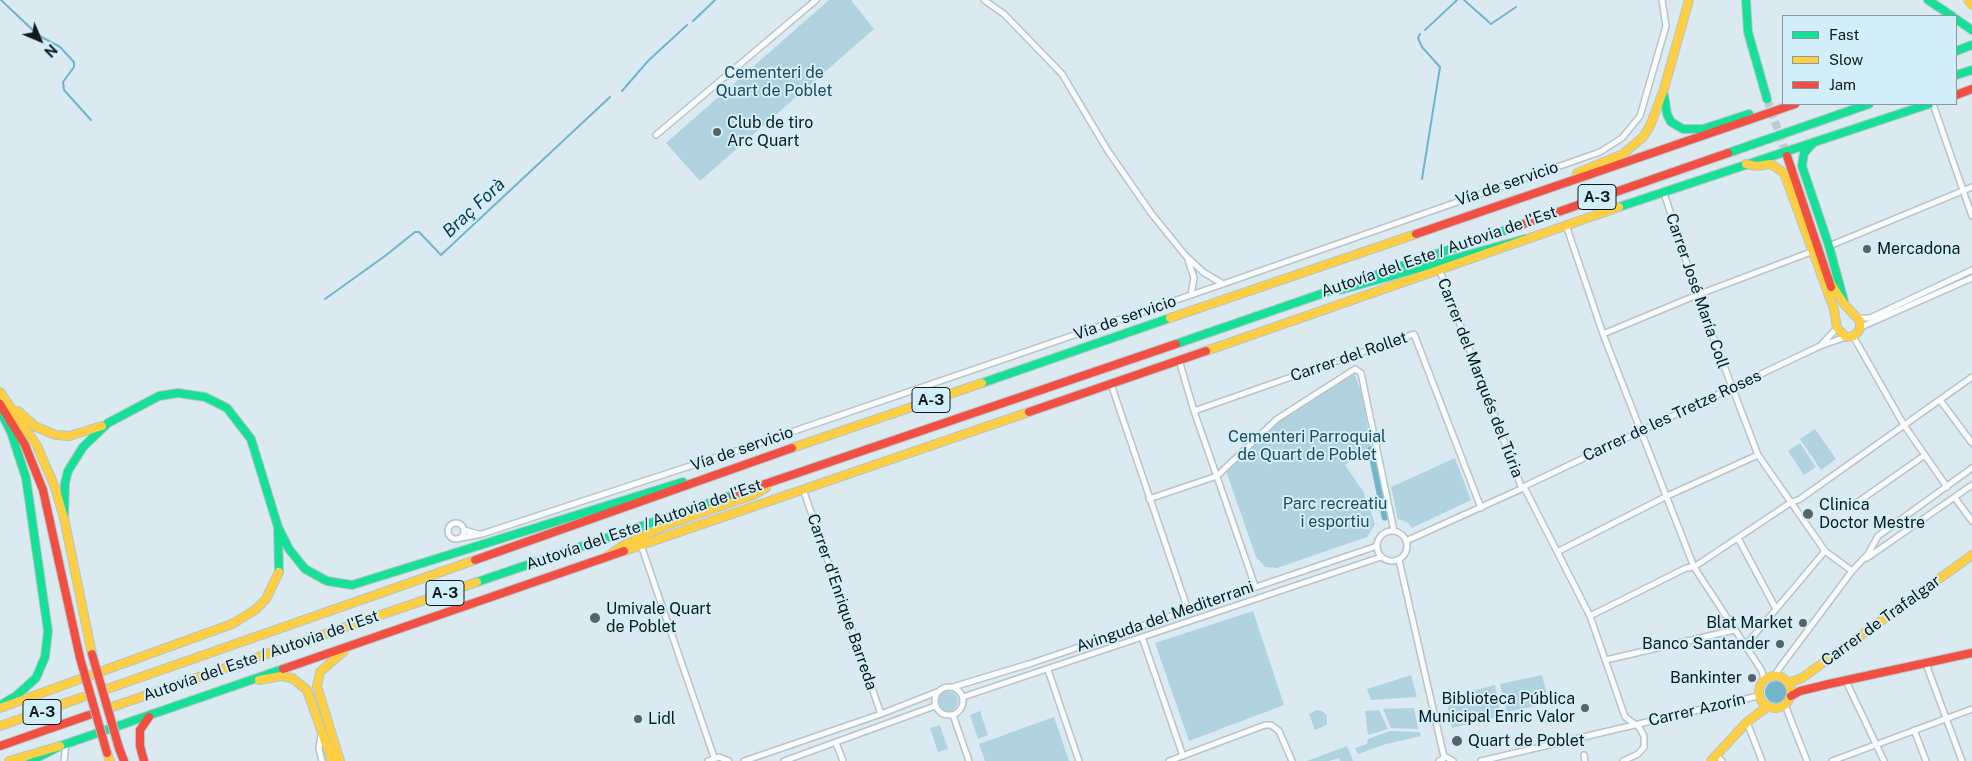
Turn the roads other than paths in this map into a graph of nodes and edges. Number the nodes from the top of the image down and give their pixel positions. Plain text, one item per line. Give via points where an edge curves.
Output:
1 (816, 0) edge
2 (984, 0) edge
3 (1662, 0) edge
4 (1689, 0) edge
5 (1741, 0) edge
6 (1746, 0) edge
7 (1928, 0) edge
8 (1968, 0) edge
9 (1972, 5) edge
10 (1745, 10) junction
11 (1950, 15) edge
12 (1957, 20) edge
13 (1971, 30) edge
14 (1972, 45) edge
15 (1957, 51) edge
16 (1972, 70) edge
17 (1957, 75) edge
18 (1664, 89) junction
19 (1972, 89) edge
20 (1957, 95) edge
21 (1767, 99) tunnel mouth
22 (1792, 105) edge
23 (1867, 105) edge
24 (1928, 105) edge
25 (1931, 105) edge
26 (1768, 112) junction
27 (656, 135) dead end
28 (1814, 141) junction
29 (1787, 156) tunnel mouth
30 (1745, 164) junction
31 (1972, 187) edge
32 (1962, 190) junction
33 (1664, 192) junction
34 (1479, 212) junction
35 (1972, 216) edge
36 (1566, 226) junction
37 (1526, 239) junction
38 (1829, 246) junction
39 (1812, 252) junction
40 (1185, 255) junction
41 (1972, 270) edge
42 (1440, 271) junction
43 (1972, 278) edge
44 (1223, 284) junction
45 (1831, 284) junction
46 (1324, 293) junction
47 (1191, 295) junction
48 (1697, 295) junction
49 (1845, 305) junction
50 (1834, 309) junction
51 (1856, 315) junction
52 (1837, 326) junction
53 (1861, 327) junction
54 (1603, 334) junction
55 (1850, 336) junction
56 (1820, 346) junction
57 (1179, 360) junction
58 (1972, 377) edge
59 (1111, 384) junction
60 (1732, 388) junction
61 (0, 391) edge
62 (1940, 400) junction
63 (0, 404) edge
64 (0, 410) edge
65 (1194, 411) junction
66 (108, 423) junction
67 (1904, 425) junction
68 (1640, 432) junction
69 (1972, 443) edge
70 (1758, 455) junction
71 (1925, 455) junction
72 (1972, 468) edge
73 (1217, 476) junction
74 (779, 480) junction
75 (694, 482) junction
76 (1947, 486) junction
77 (1972, 486) edge
78 (1523, 487) junction
79 (803, 490) junction
80 (1667, 496) junction
81 (1955, 498) junction
82 (1149, 499) junction
83 (1790, 503) junction
84 (1855, 504) dead end
85 (1481, 508) junction
86 (64, 518) junction
87 (1972, 521) edge
88 (278, 527) junction
89 (464, 530) junction
90 (1394, 531) junction
91 (482, 534) junction
92 (461, 538) junction
93 (1738, 538) junction
94 (1406, 541) junction
95 (641, 545) junction
96 (1377, 546) junction
97 (1825, 550) junction
98 (1557, 552) junction
99 (1972, 555) edge
100 (1381, 557) junction
101 (605, 558) junction
102 (1399, 560) junction
103 (1694, 568) junction
104 (1852, 571) junction
105 (1256, 586) junction
106 (1776, 608) junction
107 (1188, 610) junction
108 (1590, 616) junction
109 (1734, 630) junction
110 (1142, 637) junction
111 (351, 646) junction
112 (1745, 646) junction
113 (1972, 652) edge
114 (1606, 660) junction
115 (1926, 664) junction
116 (1048, 670) junction
117 (1778, 676) junction
118 (255, 680) junction
119 (1764, 680) junction
120 (1846, 681) junction
121 (1788, 683) junction
122 (953, 687) junction
123 (107, 689) dead end
124 (937, 692) junction
125 (1791, 696) junction
126 (83, 697) dead end
127 (963, 697) junction
128 (1759, 698) junction
129 (1785, 705) junction
130 (935, 706) junction
131 (0, 707) edge
132 (1767, 707) junction
133 (112, 708) dead end
134 (1972, 709) edge
135 (881, 714) junction
136 (89, 715) dead end
137 (953, 715) junction
138 (150, 716) junction
139 (1946, 718) junction
140 (1748, 722) junction
141 (1635, 725) junction
142 (0, 726) edge
143 (320, 726) junction
144 (1914, 730) junction
145 (836, 743) junction
146 (1876, 744) junction
147 (63, 745) junction
148 (0, 746) edge
149 (1584, 754) dead end
150 (1183, 756) junction
151 (714, 757) junction
152 (1444, 757) junction
153 (1720, 758) edge
154 (1633, 759) edge
155 (9, 761) edge
156 (31, 761) edge
157 (64, 761) edge
158 (110, 761) edge
159 (124, 761) edge
160 (144, 761) edge
161 (322, 761) edge
162 (332, 761) edge
163 (340, 761) edge
164 (708, 761) edge
165 (729, 761) edge
166 (744, 761) edge
167 (784, 761) edge
168 (843, 761) edge
169 (969, 761) edge
170 (1079, 761) edge
171 (1169, 761) edge
172 (1292, 761) edge
173 (1439, 761) edge
174 (1453, 761) edge
175 (1481, 761) edge
176 (1585, 761) edge
177 (1623, 761) edge
178 (1712, 761) edge
179 (1762, 761) edge
180 (1807, 761) edge
181 (1832, 761) edge
182 (1884, 761) edge
183 (1926, 761) edge
184 (1962, 761) edge

1 - 27 street
2 - 40 street via 1004,14 1062,74 1125,177
3 - 44 street, Vía de servicio via 1666,26 1650,87 1640,116 1622,138 1600,152
4 - 18 main road
5 - 10 main road
6 - 10 main road
7 - 11 main road
8 - 9 main road
10 - 21 main road
12 - 13 main road
14 - 15 main road
16 - 17 main road
18 - 26 main road via 1666,114 1671,122 1683,129 1703,129 1751,113
18 - 34 main road via 1650,126 1623,154 1499,199
19 - 20 main road
22 - 26 main road, Autovía del Este / Autovia de l'Est / A-3
23 - 46 main road, Autovía del Este / Autovia de l'Est / A-3
24 - 28 main road
25 - 32 street
26 - 34 main road, Autovía del Este / Autovia de l'Est / A-3
28 - 30 main road
28 - 38 main road via 1804,154 1802,166
29 - 45 main road
30 - 33 main road
30 - 39 main road via 1771,164 1782,169
31 - 32 street
32 - 35 street
32 - 38 street
33 - 36 main road
33 - 48 street, Carrer José María Coll
34 - 75 main road, Autovía del Este / Autovia de l'Est / A-3
36 - 37 main road
36 - 54 street
37 - 42 main road
37 - 46 main road via 1412,268 1354,288
38 - 49 main road
39 - 48 street
39 - 50 main road
40 - 44 street via 1203,272
40 - 47 street via 1194,278
41 - 51 street via 1870,318
42 - 57 main road
42 - 78 street, Carrer del Marqués del Túria
43 - 53 street
44 - 47 street, Vía de servicio
45 - 49 main road
45 - 50 main road
46 - 74 main road, Autovía del Este / Autovia de l'Est / A-3
47 - 91 street, Vía de servicio
48 - 54 street
48 - 60 street, Carrer José María Coll
49 - 51 main road
50 - 52 main road
51 - 52 main road via 1842,315
51 - 53 main road
52 - 55 main road
52 - 56 street, Carrer de les Tretze Roses
53 - 55 main road
54 - 68 street
55 - 56 street, Carrer de les Tretze Roses
55 - 67 street
56 - 60 street, Carrer de les Tretze Roses
57 - 59 main road
57 - 65 street
58 - 62 street
59 - 79 main road
59 - 82 street
60 - 68 street, Carrer de les Tretze Roses
60 - 70 street, Carrer José María Coll
61 - 66 main road via 36,427 56,436 69,436
61 - 86 main road via 37,446
62 - 67 street
62 - 69 street
63 - 158 main road, bridge via 26,445 43,490 80,658
64 - 131 main road via 26,478 48,631 45,657 36,678
65 - 73 street
65 - 85 street, Carrer del Rollet via 1414,334
66 - 86 main road via 82,447 73,461 65,483
66 - 88 main road via 148,401 169,394 196,395 217,402 236,417 251,439
67 - 71 street
67 - 83 street
68 - 78 street, Carrer de les Tretze Roses
68 - 80 street
70 - 80 street
70 - 83 street, Carrer José María Coll
71 - 76 street
71 - 84 street
72 - 76 street
73 - 82 street
73 - 90 street via 1280,417 1351,370 1358,370
73 - 105 street
74 - 101 main road via 754,495 664,526
74 - 133 main road, Autovía del Este / Autovia de l'Est / A-3
75 - 88 main road via 679,482 352,585 327,581 305,569 288,549
75 - 123 main road, Autovía del Este / Autovia de l'Est / A-3
76 - 104 street via 1878,536 1868,554
77 - 81 street
78 - 85 street, Carrer de les Tretze Roses
78 - 98 street, Carrer del Marqués del Túria
79 - 95 main road
79 - 135 street, Carrer d'Enrique Barreda
80 - 98 street
80 - 103 street
81 - 87 street
81 - 104 street
82 - 107 street
83 - 93 street
83 - 97 street, Carrer José María Coll
85 - 94 street, Carrer de les Tretze Roses
86 - 159 main road, bridge via 92,654
88 - 131 main road via 279,573 266,599 246,616 196,639
89 - 91 street
89 - 92 street
89 - 92 street via 456,523 448,530 452,538
90 - 94 street
90 - 96 street via 1384,533
91 - 92 street, Vía de servicio
93 - 103 street
93 - 106 street
94 - 102 street via 1406,552
95 - 101 main road
95 - 151 street
96 - 100 street
96 - 105 street, Avinguda del Mediterrani
97 - 104 street, Carrer José María Coll
97 - 106 street
98 - 108 street, Carrer del Marqués del Túria
99 - 121 main road, Carrer de Trafalgar via 1798,681
100 - 102 street via 1388,561
100 - 110 street, Avinguda del Mediterrani
101 - 111 main road
102 - 152 street
103 - 108 street via 1686,568
103 - 109 street
104 - 117 street via 1781,666
105 - 107 street, Avinguda del Mediterrani
106 - 112 street
107 - 122 street, Avinguda del Mediterrani
108 - 114 street, Carrer del Marqués del Túria
109 - 112 street
109 - 114 street
110 - 116 street, Avinguda del Mediterrani
110 - 150 street
111 - 118 main road
111 - 163 main road via 326,664 316,686
112 - 119 street via 1762,671
113 - 115 main road
114 - 141 street, Carrer del Marqués del Túria via 1625,718
115 - 120 main road
115 - 139 street
116 - 127 street, Avinguda del Mediterrani
116 - 170 street
117 - 119 main road
117 - 121 main road
118 - 138 main road
118 - 143 main road via 281,676 292,678 307,690
119 - 128 main road
120 - 125 main road
120 - 146 street
121 - 125 main road
122 - 124 street via 944,687
122 - 127 street
124 - 130 street
124 - 135 street
125 - 129 main road
126 - 142 main road, A-3
127 - 137 street via 962,706
128 - 132 main road
128 - 140 main road via 1758,708
128 - 141 street, Carrer Azorín
129 - 132 main road via 1774,709
129 - 180 street
130 - 137 street via 942,714
130 - 145 street
132 - 140 main road
134 - 139 street
135 - 166 street
136 - 148 main road, A-3
137 - 169 street
138 - 147 main road
138 - 160 main road via 140,730
139 - 144 street
139 - 184 street
140 - 153 main road
140 - 179 street
141 - 154 street, Carrer del Marqués del Túria via 1644,736 1644,747
141 - 175 street, Carrer Azorín
143 - 161 street
143 - 162 main road
144 - 146 street
144 - 183 street
145 - 167 street
145 - 168 street
146 - 181 street
146 - 182 street
147 - 155 main road
147 - 156 main road
147 - 157 street
149 - 176 street
150 - 171 street
150 - 172 street via 1265,725 1276,728
151 - 164 street
151 - 165 street
152 - 173 street
152 - 174 street
153 - 178 main road
154 - 177 street

